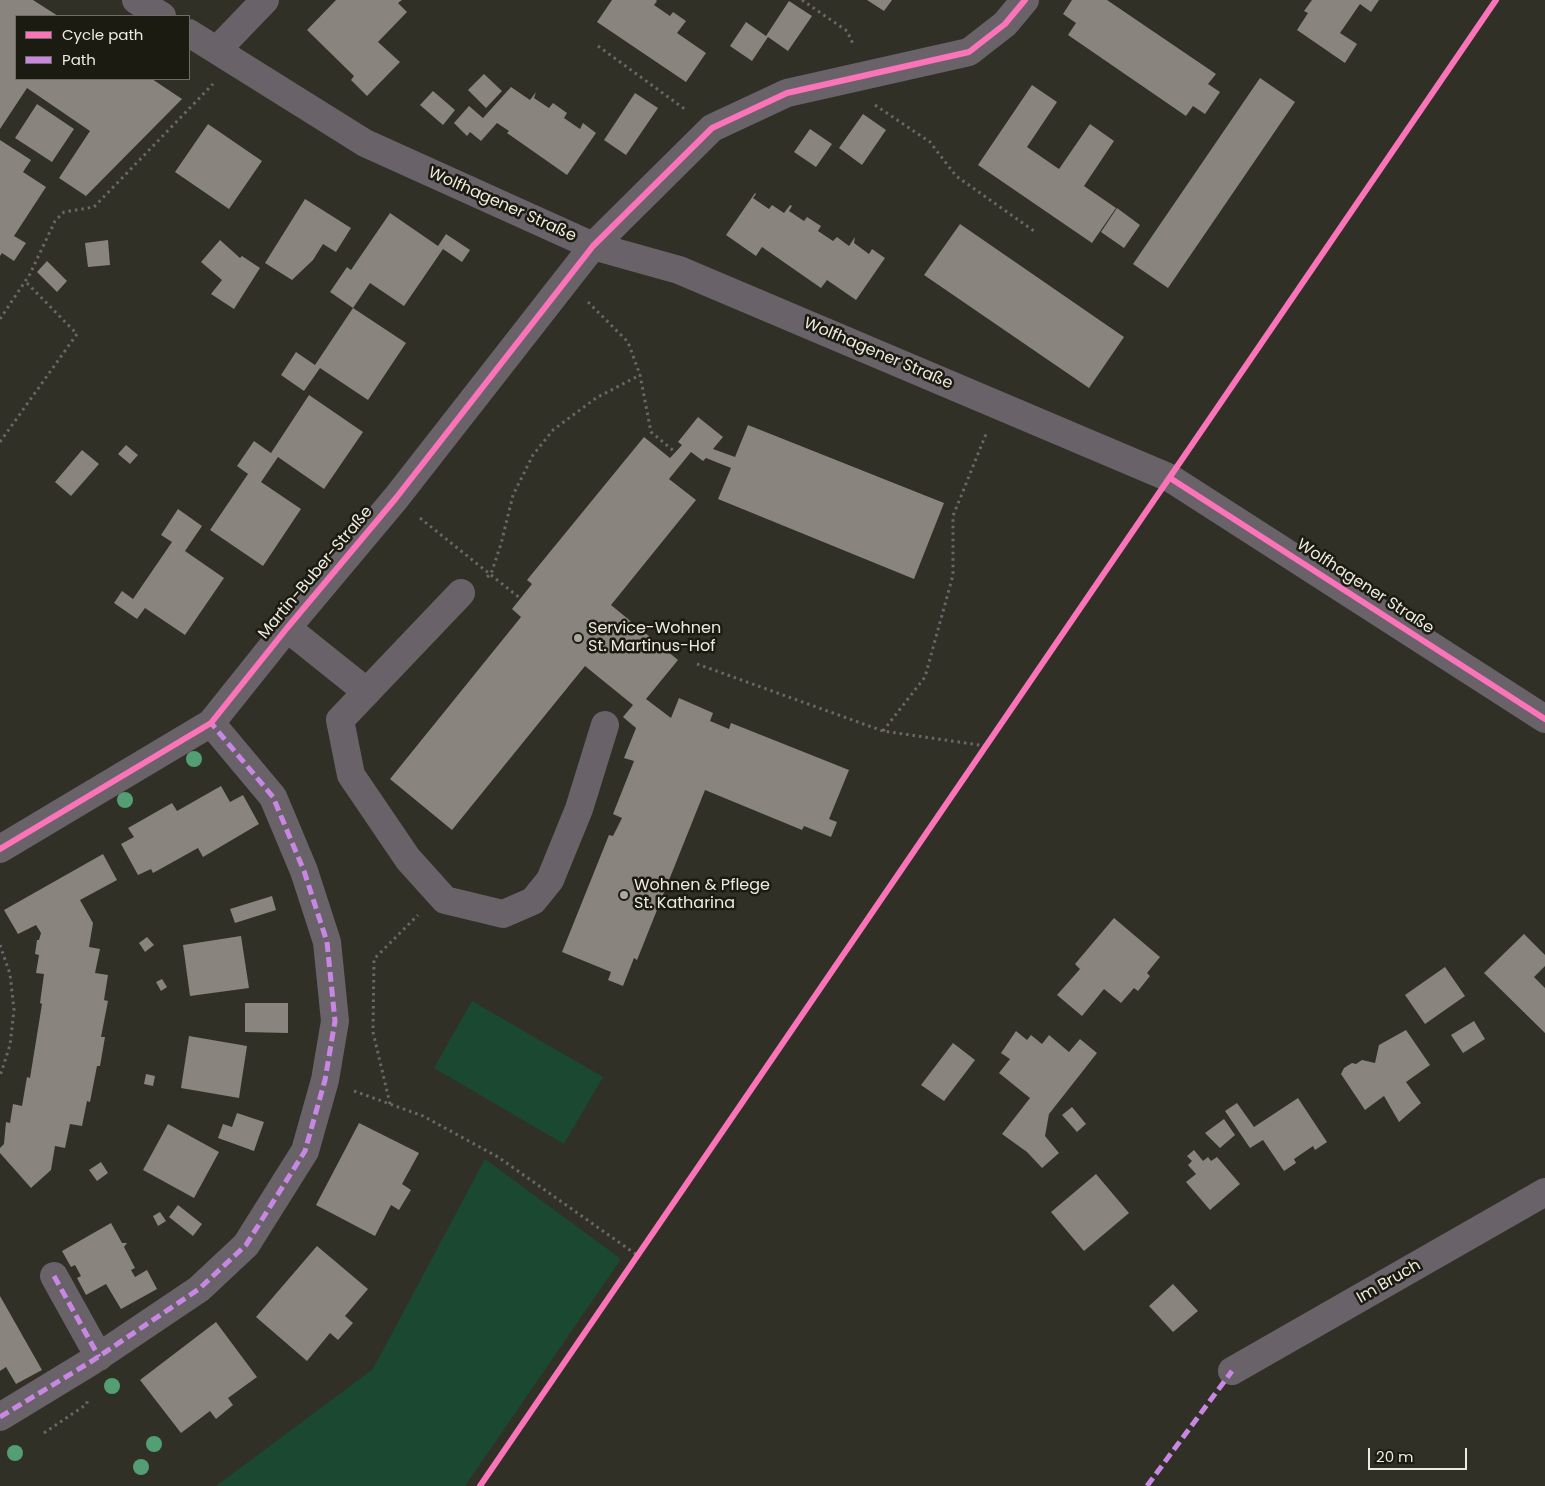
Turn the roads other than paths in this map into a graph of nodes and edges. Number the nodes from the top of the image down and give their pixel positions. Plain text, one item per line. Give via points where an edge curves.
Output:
1 (136, 0) edge
2 (266, 0) edge
3 (1025, 0) edge
4 (160, 15) edge
5 (190, 34) edge
6 (226, 56) junction
7 (593, 246) junction
8 (461, 593) dead end
9 (287, 628) junction
10 (367, 692) junction
11 (1545, 719) edge
12 (211, 723) junction
13 (605, 725) dead end
14 (0, 849) edge
15 (1545, 1192) edge
16 (54, 1276) dead end
17 (99, 1357) junction
18 (1232, 1371) dead end
19 (0, 1417) edge

1 - 4 street
2 - 6 street
3 - 7 street, Martin-Buber-Straße via 1005,24 969,52 787,93 712,128
5 - 6 street, Wolfhagener Straße
6 - 7 street, Wolfhagener Straße via 366,143
7 - 9 street, Martin-Buber-Straße via 396,498
7 - 11 street, Wolfhagener Straße via 678,270 1170,478
8 - 10 street
9 - 10 street
9 - 12 street, Martin-Buber-Straße
10 - 13 street via 340,720 351,775 408,859 445,900 503,914 533,901 550,880 579,808
12 - 14 street, Martin-Buber-Straße
12 - 17 street via 273,797 304,871 327,942 335,1022 325,1080 305,1151 246,1245 198,1289
15 - 18 street, Im Bruch
16 - 17 street
17 - 19 street

